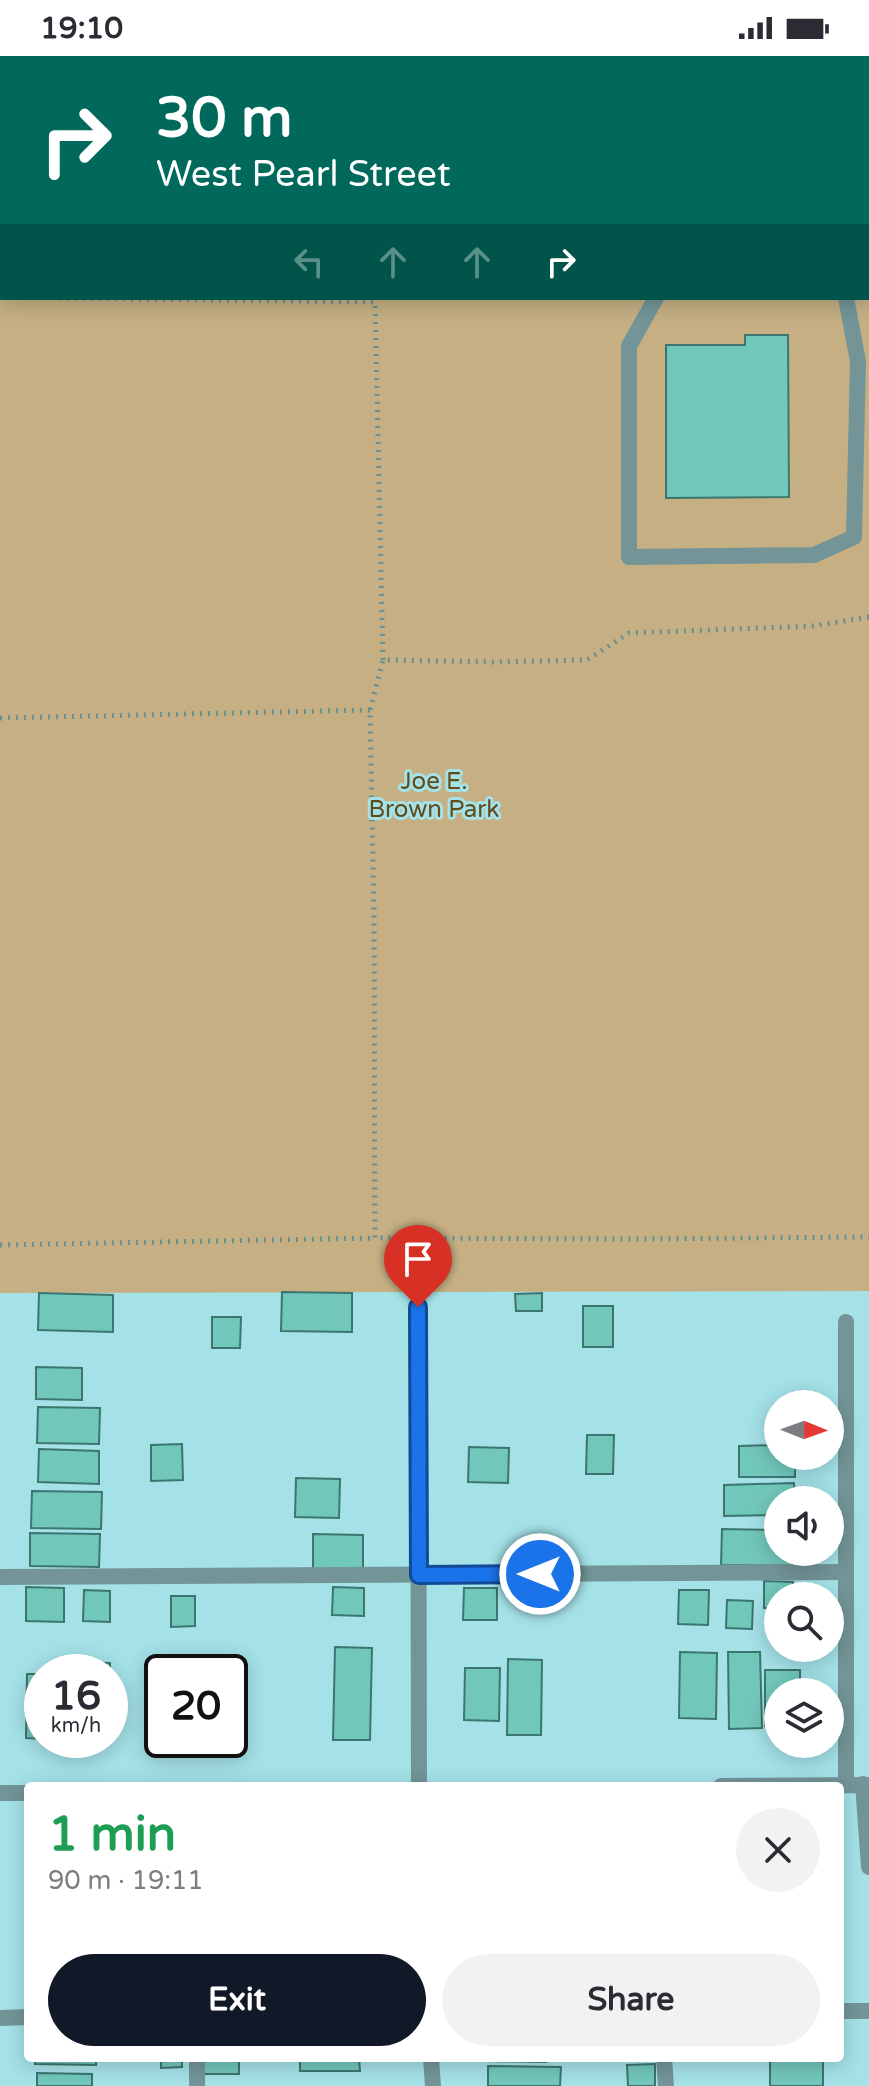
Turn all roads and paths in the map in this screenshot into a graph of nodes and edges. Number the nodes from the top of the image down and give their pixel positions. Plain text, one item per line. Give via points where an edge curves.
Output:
1 (375, 300) edge
2 (655, 300) edge
3 (846, 300) edge
4 (869, 617) edge
5 (383, 660) junction
6 (370, 710) junction
7 (0, 718) edge
8 (869, 1237) edge
9 (375, 1238) junction
10 (0, 1245) edge
11 (418, 1307) dead end
12 (846, 1322) dead end
13 (846, 1572) junction
14 (419, 1575) junction
15 (0, 1577) edge
16 (419, 1782) edge
17 (866, 1784) edge
18 (846, 1785) joint
19 (0, 1793) edge
20 (24, 1793) edge
21 (869, 1867) edge
22 (844, 2011) edge
23 (869, 2011) edge
24 (24, 2017) edge
25 (0, 2018) edge
26 (197, 2062) edge
27 (431, 2062) edge
28 (664, 2062) edge
29 (197, 2086) edge
30 (433, 2086) edge
31 (666, 2086) edge

1 - 5 path
2 - 3 street via 629,346 629,557 814,555 854,537 858,361
4 - 5 path via 813,626 629,633 587,660
5 - 6 path
6 - 7 path
6 - 9 path
8 - 9 path
9 - 10 path
11 - 14 street
12 - 13 street
13 - 14 street
13 - 18 street
14 - 15 street
14 - 16 street
17 - 18 street
17 - 21 street
19 - 20 street
22 - 23 street
24 - 25 street
26 - 29 street
27 - 30 street
28 - 31 street

